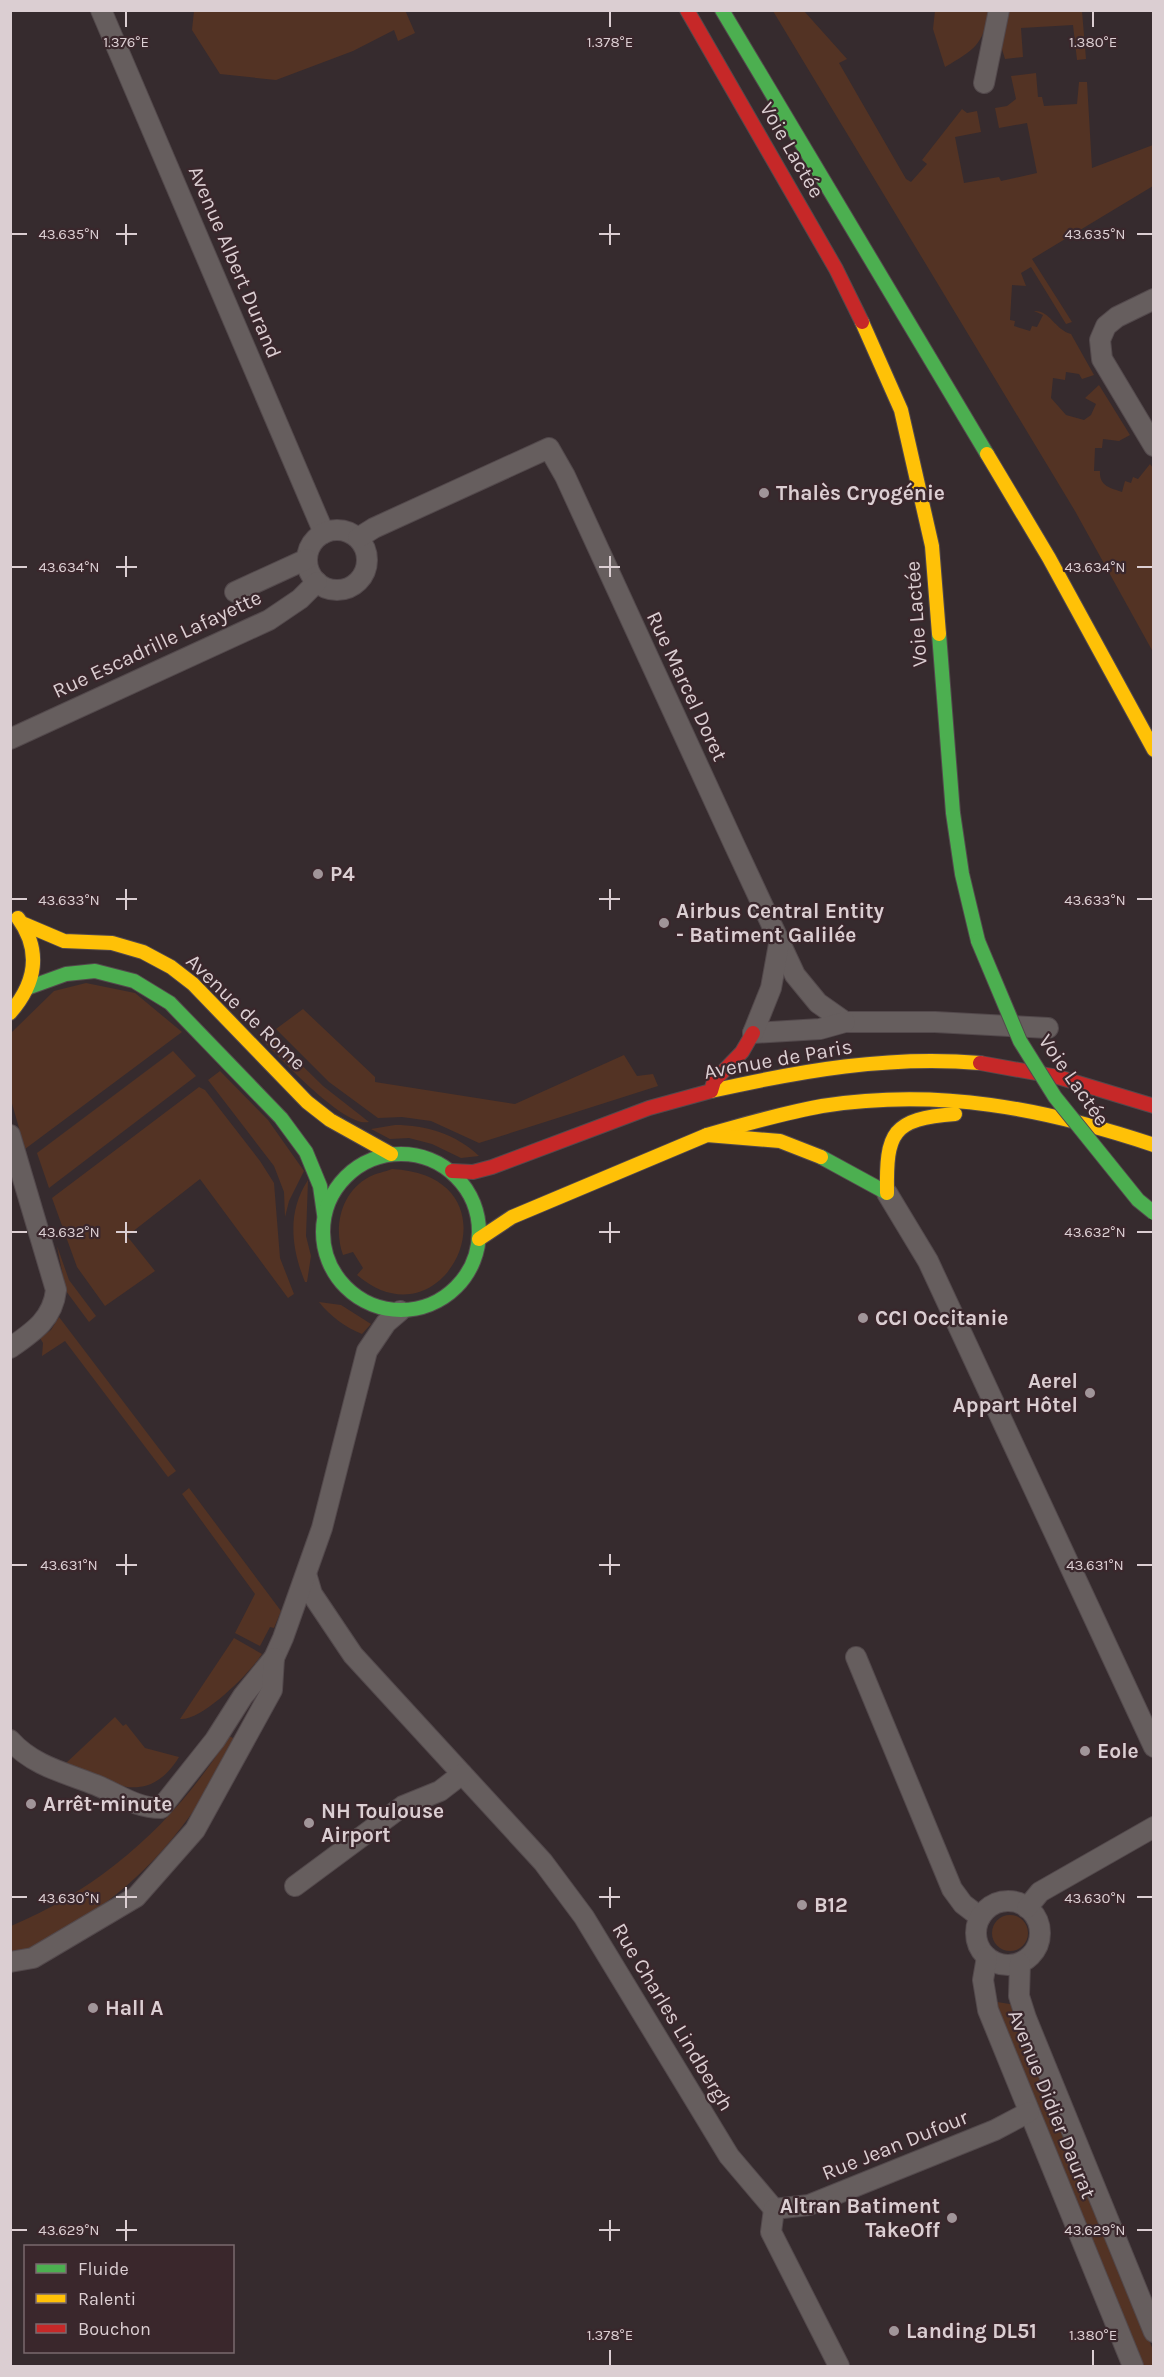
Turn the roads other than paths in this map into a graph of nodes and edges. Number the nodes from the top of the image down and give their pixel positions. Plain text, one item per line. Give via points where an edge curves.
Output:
1 (101, 10) edge
2 (687, 10) edge
3 (722, 10) edge
4 (999, 10) edge
5 (984, 83) dead end
6 (1154, 298) edge
7 (1154, 446) edge
8 (324, 533) junction
9 (358, 538) junction
10 (307, 558) junction
11 (317, 582) junction
12 (235, 592) dead end
13 (10, 739) edge
14 (1154, 750) edge
15 (10, 910) edge
16 (24, 924) junction
17 (779, 944) junction
18 (30, 987) junction
19 (10, 1013) edge
20 (845, 1022) junction
21 (1048, 1028) dead end
22 (753, 1033) junction
23 (711, 1091) junction
24 (1154, 1106) edge
25 (1050, 1114) junction
26 (10, 1135) edge
27 (707, 1135) junction
28 (1154, 1145) edge
29 (391, 1154) junction
30 (452, 1171) junction
31 (887, 1192) junction
32 (1154, 1213) edge
33 (324, 1215) junction
34 (479, 1239) junction
35 (400, 1311) junction
36 (10, 1348) edge
37 (307, 1577) junction
38 (856, 1657) dead end
39 (274, 1658) junction
40 (10, 1740) edge
41 (1154, 1748) edge
42 (462, 1774) junction
43 (1154, 1827) edge
44 (295, 1886) dead end
45 (1027, 1908) junction
46 (981, 1917) junction
47 (987, 1957) junction
48 (10, 1962) edge
49 (1020, 1963) junction
50 (1029, 2112) junction
51 (774, 2209) junction
52 (1154, 2332) edge
53 (839, 2367) edge
54 (1133, 2367) edge

1 - 8 street, Avenue Albert Durand
2 - 32 main road, Voie Lactée, bridge via 836,269 900,410 932,546 953,813 978,941 1020,1041 1055,1097 1138,1200
3 - 14 main road, Voie Lactée via 1049,558
4 - 5 street
6 - 7 street via 1117,317 1106,326 1100,340 1102,359
8 - 9 street via 342,530
8 - 10 street via 315,540
9 - 11 street via 367,560 359,580 339,590
9 - 17 street, Rue Marcel Doret via 549,448 765,905
10 - 11 street
10 - 12 street
11 - 13 street, Rue Escadrille Lafayette via 269,620
15 - 16 main road
16 - 18 main road via 35,955
16 - 29 main road, Avenue de Rome via 64,941 112,943 143,952 171,967 193,984 307,1102 330,1120
17 - 20 street, Rue Marcel Doret via 795,975 818,1003
17 - 22 street via 771,988
18 - 19 main road
18 - 33 main road via 66,974 95,971 134,981 170,1003 280,1118 306,1152 320,1186
20 - 21 street
20 - 22 street via 820,1029
22 - 23 main road via 742,1052 714,1081
23 - 24 main road, Avenue de Paris via 826,1068 958,1061 1023,1069 1100,1087
23 - 30 main road, Avenue de Paris via 649,1108 492,1167 473,1172
25 - 27 main road via 1015,1105 973,1101 882,1099 795,1109
25 - 28 main road
25 - 31 main road via 939,1115 919,1117 900,1126 886,1152
26 - 36 street via 56,1290 47,1318
27 - 31 main road via 780,1141 830,1160
27 - 34 main road via 513,1218
29 - 30 main road via 423,1157
29 - 33 main road via 372,1159 341,1180
30 - 34 main road via 476,1209
31 - 41 street via 928,1261
33 - 35 main road via 325,1253 344,1287 377,1307
34 - 35 main road via 471,1268 452,1291 426,1306
35 - 37 street via 367,1351
37 - 39 street
37 - 42 street, Rue Charles Lindbergh via 312,1594 352,1654
38 - 46 street via 952,1889 963,1904
39 - 40 street via 161,1808 141,1807 45,1766
39 - 48 street via 272,1690 195,1830 136,1897 33,1958
42 - 44 street via 440,1791 403,1806
42 - 51 street, Rue Charles Lindbergh via 543,1862 585,1917 729,2156
43 - 45 street via 1040,1892
45 - 46 street via 1015,1902 1002,1902 989,1907
45 - 49 street via 1038,1923 1039,1942
46 - 47 street via 977,1942
47 - 49 street via 1003,1965
47 - 50 street, Avenue Didier Daurat via 983,1980 988,2010
49 - 52 street, Avenue Didier Daurat via 1019,1996 1026,2018
50 - 51 street, Rue Jean Dufour via 995,2130 809,2205
50 - 54 street, Avenue Didier Daurat
51 - 53 street via 771,2232

